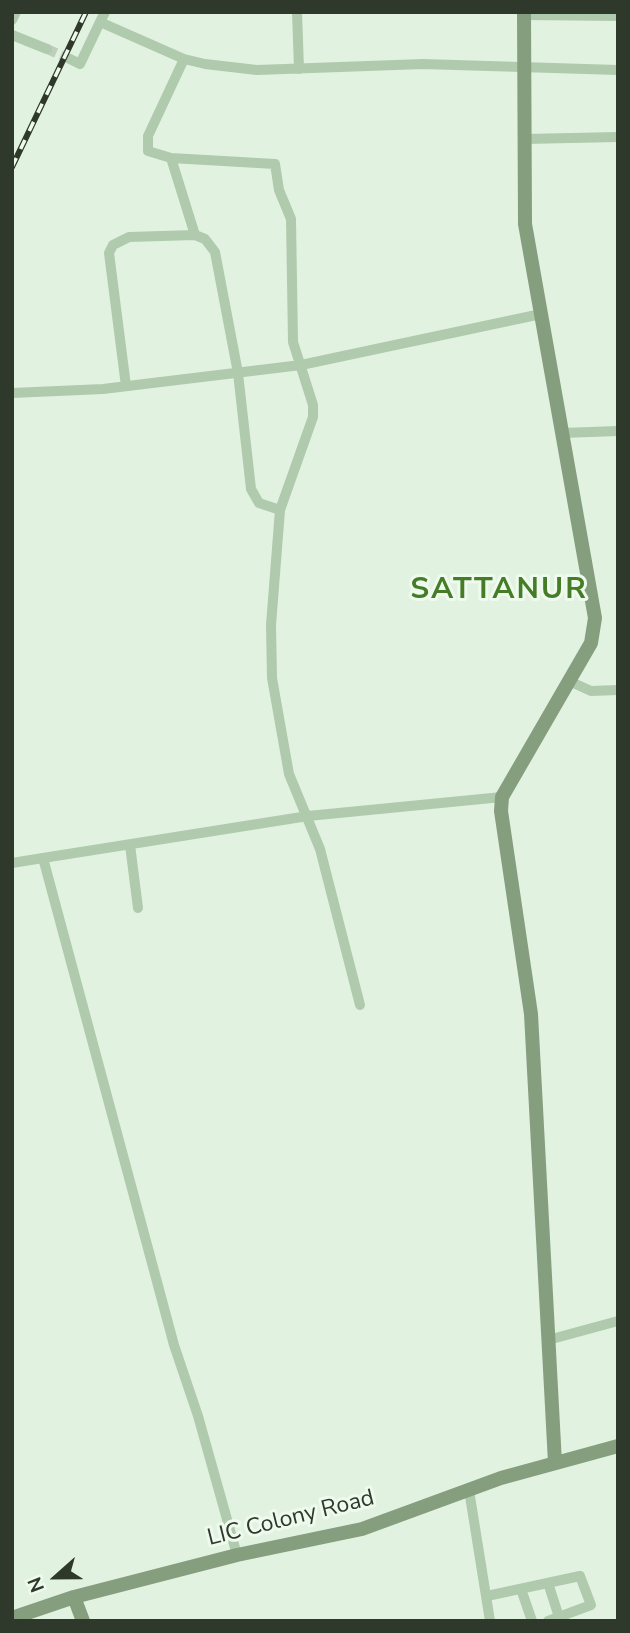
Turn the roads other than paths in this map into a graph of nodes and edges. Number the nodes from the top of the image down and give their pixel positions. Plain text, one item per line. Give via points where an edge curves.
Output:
1 (16, 12) edge
2 (297, 12) edge
3 (524, 14) edge
4 (618, 16) edge
5 (103, 17) edge
6 (12, 20) edge
7 (12, 35) edge
8 (47, 49) tunnel mouth
9 (70, 59) dead end
10 (184, 59) junction
11 (526, 68) junction
12 (299, 69) junction
13 (618, 70) edge
14 (618, 137) edge
15 (525, 139) junction
16 (171, 158) junction
17 (195, 236) junction
18 (541, 314) junction
19 (301, 365) junction
20 (237, 373) junction
21 (126, 386) junction
22 (12, 393) edge
23 (618, 431) edge
24 (562, 433) junction
25 (280, 510) junction
26 (569, 681) junction
27 (618, 690) edge
28 (502, 797) junction
29 (308, 816) junction
30 (130, 845) junction
31 (43, 858) junction
32 (12, 863) edge
33 (138, 908) dead end
34 (360, 1005) dead end
35 (618, 1321) edge
36 (548, 1340) junction
37 (618, 1446) edge
38 (555, 1463) junction
39 (469, 1490) junction
40 (237, 1555) junction
41 (548, 1583) junction
42 (521, 1589) junction
43 (74, 1597) junction
44 (486, 1597) junction
45 (559, 1617) junction
46 (12, 1618) edge
47 (83, 1621) edge
48 (490, 1621) edge
49 (531, 1621) edge
50 (548, 1621) edge

1 - 6 street
2 - 12 street
3 - 4 street
3 - 11 street
5 - 9 street via 80,64
5 - 10 street
7 - 8 street
10 - 12 street via 257,70
10 - 16 street via 147,143 154,155
11 - 12 street via 423,64
11 - 13 street
11 - 15 street
14 - 15 street
15 - 18 street via 525,224
16 - 17 street
16 - 19 street via 275,164 292,230 293,342
17 - 20 street via 212,244 215,252
17 - 21 street via 129,237 113,245 109,253
18 - 19 street
18 - 24 street
19 - 20 street
19 - 25 street via 313,417
20 - 21 street
20 - 25 street via 251,489 259,503
21 - 22 street
23 - 24 street
24 - 26 street via 595,618 591,643
25 - 29 street via 271,625 272,678 289,774
26 - 27 street via 591,691
26 - 28 street
28 - 29 street
28 - 36 street via 531,1014
29 - 30 street
29 - 34 street
30 - 31 street
30 - 33 street
31 - 32 street
31 - 40 street via 174,1345
35 - 36 street
36 - 38 street
37 - 38 street, LIC Colony Road
38 - 39 street, LIC Colony Road
39 - 40 street, LIC Colony Road via 362,1529
39 - 44 street
40 - 43 street, LIC Colony Road
41 - 42 street
41 - 45 street
41 - 45 street via 580,1576 591,1600 588,1607
42 - 44 street
42 - 49 street
43 - 46 street, LIC Colony Road
43 - 47 street
44 - 48 street
45 - 50 street

